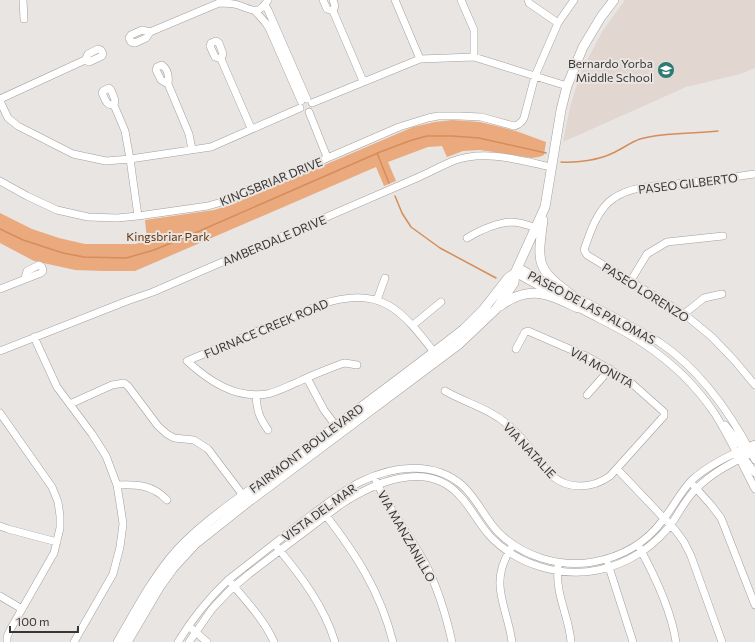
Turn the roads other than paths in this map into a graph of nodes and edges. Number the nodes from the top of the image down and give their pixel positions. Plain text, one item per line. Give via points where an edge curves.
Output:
1 (23, 0) edge
2 (323, 0) edge
3 (333, 0) edge
4 (395, 0) edge
5 (461, 0) edge
6 (528, 0) edge
7 (574, 0) edge
8 (614, 0) edge
9 (218, 2) edge
10 (266, 3) edge
11 (255, 11) junction
12 (333, 11) junction
13 (24, 19) dead end
14 (558, 23) junction
15 (150, 32) dead end
16 (277, 39) junction
17 (474, 57) junction
18 (221, 59) dead end
19 (420, 59) junction
20 (85, 60) dead end
21 (535, 76) junction
22 (363, 81) junction
23 (168, 84) dead end
24 (567, 86) junction
25 (0, 100) edge
26 (305, 103) junction
27 (114, 105) dead end
28 (251, 128) junction
29 (192, 150) junction
30 (130, 158) junction
31 (327, 158) junction
32 (551, 167) junction
33 (755, 174) edge
34 (0, 181) edge
35 (545, 207) junction
36 (138, 216) junction
37 (536, 228) junction
38 (723, 236) dead end
39 (467, 238) dead end
40 (585, 253) joint
41 (516, 270) junction
42 (25, 278) dead end
43 (385, 278) dead end
44 (630, 282) junction
45 (0, 289) edge
46 (722, 294) dead end
47 (573, 296) junction
48 (377, 300) junction
49 (441, 302) dead end
50 (578, 308) junction
51 (496, 309) junction
52 (684, 314) junction
53 (413, 324) junction
54 (34, 337) junction
55 (516, 348) dead end
56 (0, 351) edge
57 (437, 356) junction
58 (357, 365) dead end
59 (610, 369) junction
60 (307, 378) junction
61 (755, 385) edge
62 (445, 391) dead end
63 (256, 395) junction
64 (587, 395) dead end
65 (70, 404) junction
66 (0, 413) edge
67 (339, 429) junction
68 (268, 430) dead end
69 (747, 453) edge
70 (617, 469) junction
71 (755, 473) edge
72 (374, 476) junction
73 (691, 482) junction
74 (377, 484) junction
75 (118, 486) junction
76 (696, 488) junction
77 (755, 489) edge
78 (246, 499) junction
79 (167, 500) dead end
80 (320, 509) junction
81 (326, 516) junction
82 (664, 519) junction
83 (670, 524) junction
84 (0, 526) edge
85 (57, 542) junction
86 (274, 544) junction
87 (638, 544) junction
88 (513, 545) junction
89 (280, 551) junction
90 (509, 552) junction
91 (642, 552) junction
92 (606, 559) junction
93 (558, 562) junction
94 (609, 568) junction
95 (557, 571) junction
96 (228, 580) junction
97 (234, 586) junction
98 (0, 596) edge
99 (755, 605) edge
100 (22, 609) junction
101 (188, 627) junction
102 (195, 632) junction
103 (7, 642) edge
104 (74, 642) edge
105 (118, 642) edge
106 (127, 642) edge
107 (178, 642) edge
108 (189, 642) edge
109 (207, 642) edge
110 (274, 642) edge
111 (335, 642) edge
112 (393, 642) edge
113 (452, 642) edge
114 (512, 642) edge
115 (572, 642) edge
116 (633, 642) edge
117 (676, 642) edge
118 (722, 642) edge

1 - 13 street
2 - 12 street via 327,9
3 - 12 street
4 - 19 street
5 - 17 street via 474,30
6 - 14 street
7 - 14 street
8 - 24 main road, FAIRMONT BOULEVARD via 583,47
9 - 11 street
9 - 15 street
10 - 11 street
10 - 16 street
11 - 16 street
12 - 22 street
14 - 21 street
16 - 26 street
17 - 19 street
17 - 21 street
18 - 28 street
19 - 22 street
20 - 25 street
21 - 24 street
21 - 31 street, KINGSBRIAR DRIVE via 524,118 517,125 481,117 438,116 399,127
22 - 26 street
23 - 29 street via 189,134
24 - 32 main road, FAIRMONT BOULEVARD
25 - 30 street via 8,118 18,126 73,154 106,161
26 - 28 street
26 - 31 street via 304,112 309,112
27 - 30 street via 126,131
28 - 29 street via 211,147
29 - 30 street
30 - 36 street
31 - 36 street, KINGSBRIAR DRIVE via 215,204
32 - 35 main road, FAIRMONT BOULEVARD
32 - 54 street, AMBERDALE DRIVE via 503,157 478,156 454,161 153,292
33 - 40 street, PASEO GILBERTO via 654,186 623,193 614,198 600,213 586,244
34 - 36 street, KINGSBRIAR DRIVE via 57,210 88,217
35 - 37 main road, FAIRMONT BOULEVARD
35 - 47 main road via 540,244 542,264 552,280
37 - 39 street via 510,222
37 - 41 main road, FAIRMONT BOULEVARD
38 - 44 street via 667,242 648,254
40 - 44 street, PASEO LORENZO
41 - 47 street, PASEO DE LAS PALOMAS
41 - 50 street, PASEO DE LAS PALOMAS
41 - 51 main road, FAIRMONT BOULEVARD via 514,283
41 - 57 main road, FAIRMONT BOULEVARD via 492,300
42 - 45 street
43 - 48 street
44 - 52 street, PASEO LORENZO
46 - 52 street via 704,298
47 - 69 street, PASEO DE LAS PALOMAS via 634,328 673,353 718,399 736,424
48 - 53 street, FURNACE CREEK ROAD
48 - 63 street, FURNACE CREEK ROAD via 354,297 322,304 187,361 204,376 225,388
49 - 53 street
50 - 51 main road via 555,298 531,293 515,296
50 - 69 street, PASEO DE LAS PALOMAS via 634,338 664,359 694,388
51 - 57 main road, FAIRMONT BOULEVARD via 472,332
52 - 61 street, PASEO LORENZO via 712,338
53 - 57 street, FURNACE CREEK ROAD
54 - 56 street, AMBERDALE DRIVE
54 - 65 street via 57,387
55 - 59 street, VIA MONITA via 528,331 576,351
57 - 67 main road, FAIRMONT BOULEVARD
58 - 60 street via 341,364
59 - 64 street
59 - 70 street, VIA MONITA via 637,386 664,412 664,416
60 - 63 street via 272,393
60 - 67 street via 324,410
62 - 70 street, VIA NATALIE via 484,409 508,424 529,446 544,468 559,481 578,486 594,484
63 - 68 street via 259,415
65 - 75 street via 106,456
65 - 78 street via 112,385 124,383 167,434 174,438 194,440 208,449
66 - 85 street via 52,486 60,516
67 - 78 main road, FAIRMONT BOULEVARD
69 - 71 street
69 - 73 street, VISTA DEL MAR via 712,465
69 - 76 street via 716,471
69 - 77 street
70 - 82 street
72 - 74 street, VIA MANZANILLO
72 - 80 street, VISTA DEL MAR via 348,489
72 - 88 street, VISTA DEL MAR via 411,468 423,468 447,475 463,486 492,525
73 - 76 street
73 - 82 street, VISTA DEL MAR
74 - 81 street, VISTA DEL MAR via 355,495
74 - 90 street, VISTA DEL MAR via 420,476 444,483 458,494 490,535
74 - 113 street, VIA MANZANILLO via 430,572 444,608
75 - 79 street via 134,484 148,487 162,494
75 - 104 street via 123,524 113,574
76 - 83 street, VISTA DEL MAR
76 - 99 street via 721,518
78 - 105 main road, FAIRMONT BOULEVARD via 199,530 172,557 146,594
78 - 106 main road, FAIRMONT BOULEVARD via 195,544 173,568
80 - 81 street
80 - 86 street, VISTA DEL MAR
81 - 89 street, VISTA DEL MAR
81 - 112 street via 369,578 390,627
82 - 83 street
82 - 87 street, VISTA DEL MAR
83 - 91 street, VISTA DEL MAR via 662,535
83 - 118 street via 688,548
84 - 85 street
85 - 100 street via 48,564
86 - 89 street
86 - 96 street, VISTA DEL MAR
87 - 91 street
87 - 92 street, VISTA DEL MAR
88 - 90 street
88 - 93 street, VISTA DEL MAR
89 - 97 street, VISTA DEL MAR
89 - 111 street via 318,603
90 - 95 street, VISTA DEL MAR via 531,564
90 - 114 street via 502,564 499,579
91 - 94 street, VISTA DEL MAR
91 - 117 street via 662,596
92 - 93 street, VISTA DEL MAR via 583,563
92 - 94 street
93 - 95 street
94 - 95 street, VISTA DEL MAR via 580,572
94 - 116 street
95 - 115 street via 560,596
96 - 97 street
96 - 101 street, VISTA DEL MAR via 209,598
97 - 102 street, VISTA DEL MAR
97 - 110 street via 256,613
98 - 100 street
100 - 103 street via 10,630
101 - 102 street
101 - 107 street, VISTA DEL MAR
102 - 108 street, VISTA DEL MAR
102 - 109 street

